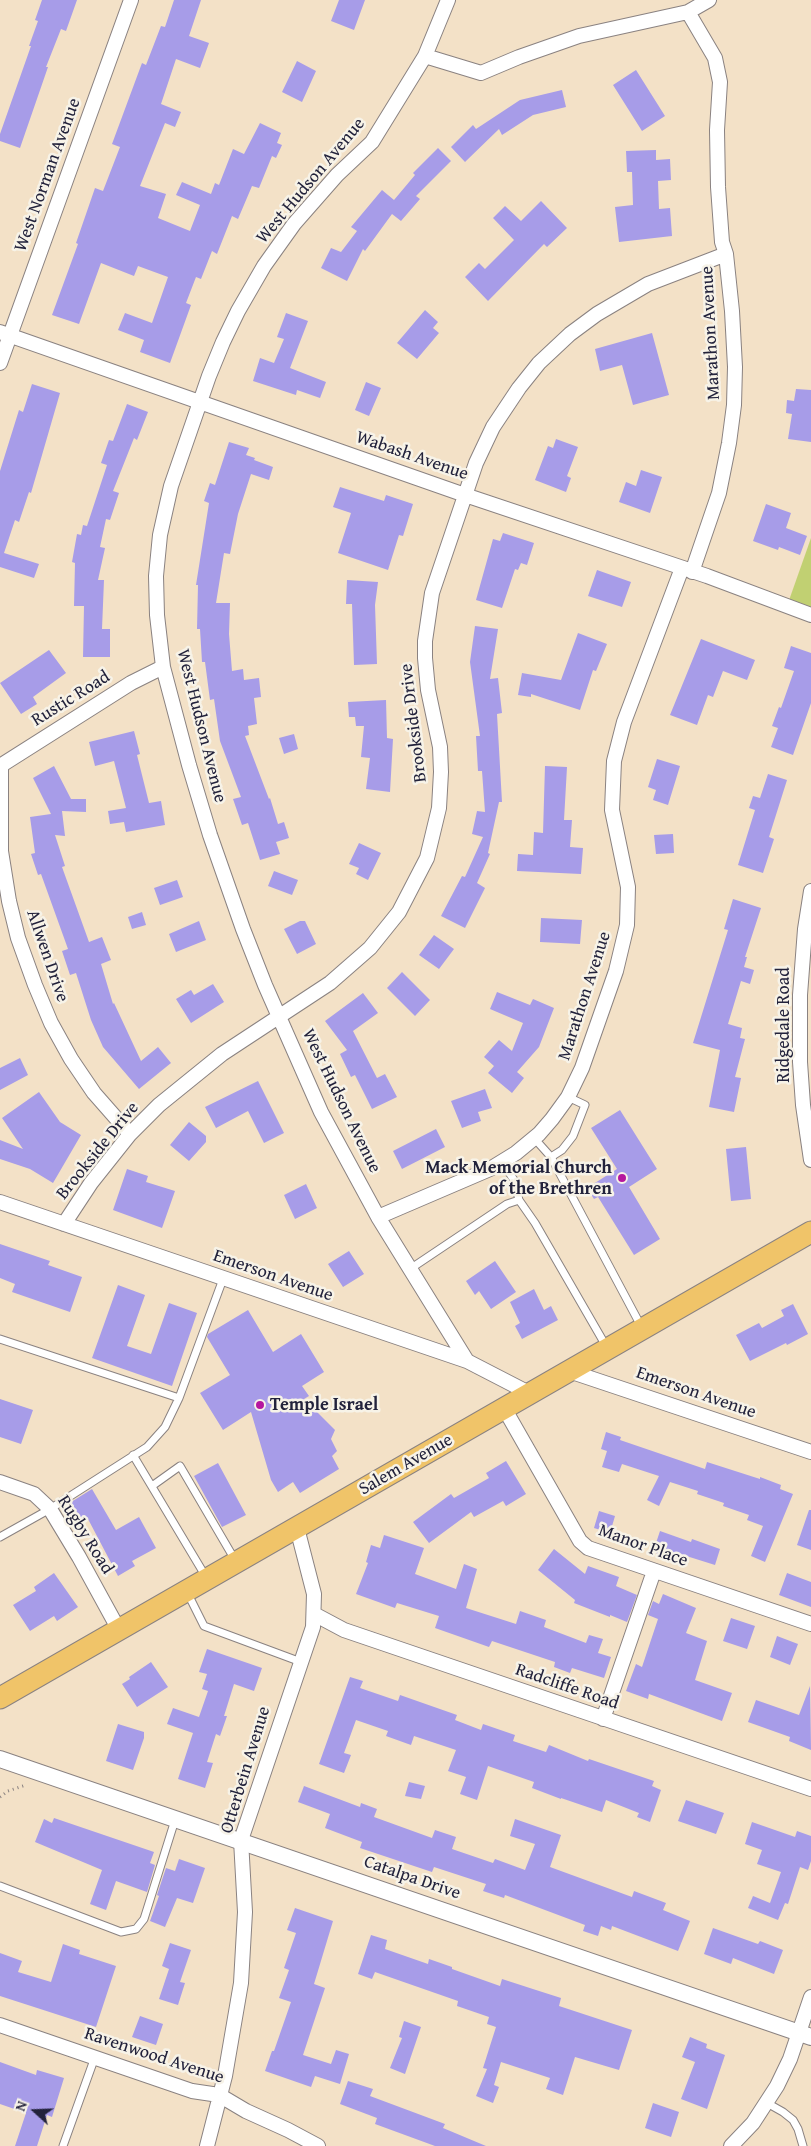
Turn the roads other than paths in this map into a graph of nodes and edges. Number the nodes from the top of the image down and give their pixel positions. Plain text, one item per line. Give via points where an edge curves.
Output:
1 (131, 0) edge
2 (448, 0) edge
3 (709, 0) edge
4 (688, 12) junction
5 (425, 56) junction
6 (726, 254) junction
7 (5, 333) edge
8 (0, 363) edge
9 (201, 402) junction
10 (465, 495) junction
11 (687, 570) junction
12 (811, 615) edge
13 (164, 667) junction
14 (1, 765) edge
15 (811, 891) edge
16 (279, 1018) junction
17 (806, 1041) edge
18 (568, 1097) junction
19 (130, 1134) junction
20 (534, 1138) junction
21 (552, 1157) junction
22 (811, 1160) edge
23 (502, 1162) junction
24 (519, 1200) junction
25 (0, 1202) edge
26 (378, 1217) junction
27 (64, 1224) junction
28 (811, 1232) edge
29 (410, 1269) junction
30 (222, 1278) junction
31 (643, 1328) junction
32 (0, 1339) edge
33 (608, 1348) junction
34 (467, 1361) junction
35 (569, 1371) junction
36 (529, 1393) junction
37 (179, 1398) junction
38 (504, 1408) junction
39 (811, 1452) edge
40 (133, 1455) junction
41 (0, 1482) edge
42 (152, 1486) junction
43 (50, 1509) junction
44 (297, 1528) junction
45 (0, 1537) edge
46 (236, 1562) junction
47 (654, 1571) junction
48 (208, 1579) junction
49 (187, 1591) junction
50 (314, 1614) junction
51 (811, 1624) edge
52 (119, 1630) junction
53 (301, 1662) junction
54 (0, 1698) edge
55 (602, 1719) junction
56 (0, 1759) edge
57 (811, 1790) edge
58 (176, 1818) junction
59 (241, 1840) junction
60 (0, 1886) edge
61 (811, 1997) edge
62 (0, 2025) edge
63 (805, 2035) edge
64 (95, 2056) junction
65 (219, 2095) junction
66 (767, 2103) junction
67 (62, 2146) edge
68 (207, 2146) edge
69 (318, 2146) edge
70 (731, 2146) edge
71 (803, 2146) edge

1 - 7 street, West Norman Avenue
2 - 5 street, West Hudson Avenue
3 - 4 street
4 - 5 street via 579,36 481,73
4 - 6 street, Marathon Avenue via 715,58 720,82 718,187 722,242
5 - 9 street, West Hudson Avenue via 372,142 337,175 294,224 264,266 223,342
6 - 10 street, Brookside Drive via 635,291 570,334 539,363 501,414 476,464
6 - 11 street, Marathon Avenue via 734,405 719,493 708,530
7 - 8 street, West Norman Avenue
7 - 9 street, Wabash Avenue
9 - 10 street, Wabash Avenue
9 - 13 street, West Hudson Avenue via 171,486 160,535 157,615
10 - 11 street, Wabash Avenue
10 - 16 street, Brookside Drive via 436,575 428,616 425,658 441,772 438,816 427,858 399,912 370,948 330,983
11 - 12 street, Wabash Avenue
11 - 18 street, Marathon Avenue via 617,746 612,810 628,887 627,925 616,971 582,1068
13 - 14 street, Rustic Road via 131,682
13 - 16 street, West Hudson Avenue via 210,835
14 - 19 street, Allwen Drive via 0,829 9,901 34,985 72,1059 94,1093
15 - 17 street, Ridgedale Road via 800,995
16 - 19 street, Brookside Drive via 198,1072
16 - 26 street, West Hudson Avenue via 321,1112
17 - 22 street, Ridgedale Road via 803,1105
18 - 20 street, Marathon Avenue
18 - 21 lane via 585,1105 573,1136
19 - 27 street, Brookside Drive
20 - 21 lane
20 - 23 street, Marathon Avenue
21 - 31 lane
23 - 24 lane via 514,1180
23 - 26 street, Marathon Avenue
24 - 29 lane via 507,1204
24 - 33 lane
25 - 27 street, Emerson Avenue
26 - 29 street, West Hudson Avenue
27 - 30 street, Emerson Avenue
28 - 31 main road, Salem Avenue
29 - 34 street, West Hudson Avenue
30 - 34 street, Emerson Avenue
30 - 37 lane
31 - 33 main road, Salem Avenue
32 - 37 lane
33 - 35 main road, Salem Avenue
34 - 36 street, Emerson Avenue
35 - 36 main road, Salem Avenue
35 - 39 street, Emerson Avenue
36 - 38 main road, Salem Avenue
37 - 40 lane via 164,1427 147,1447
38 - 44 main road, Salem Avenue
38 - 47 street, Manor Place via 580,1541 588,1548
40 - 42 lane
40 - 43 lane
41 - 43 street, Rugby Road via 34,1494
42 - 46 lane via 180,1466
42 - 48 lane
43 - 45 lane
43 - 52 street, Rugby Road
44 - 46 main road, Salem Avenue
44 - 50 street, Otterbein Avenue via 314,1594
46 - 48 main road, Salem Avenue
47 - 51 street, Manor Place
47 - 55 street
48 - 49 main road, Salem Avenue
49 - 52 main road, Salem Avenue
49 - 53 lane via 204,1626
50 - 53 street, Otterbein Avenue
50 - 55 street, Radcliffe Road via 344,1630
52 - 54 main road, Salem Avenue
53 - 59 street, Otterbein Avenue
55 - 57 street, Radcliffe Road
56 - 58 street, Catalpa Drive
58 - 59 street, Catalpa Drive
58 - 60 lane via 144,1919 136,1930 121,1932
59 - 63 street, Catalpa Drive
59 - 65 street, Otterbein Avenue via 244,1912 241,1983
61 - 63 street
62 - 64 street, Ravenwood Avenue
63 - 66 street
64 - 65 street, Ravenwood Avenue via 192,2091
64 - 67 lane
65 - 68 street, Otterbein Avenue
65 - 69 street, Ravenwood Avenue
66 - 70 street
66 - 71 lane via 793,2120

